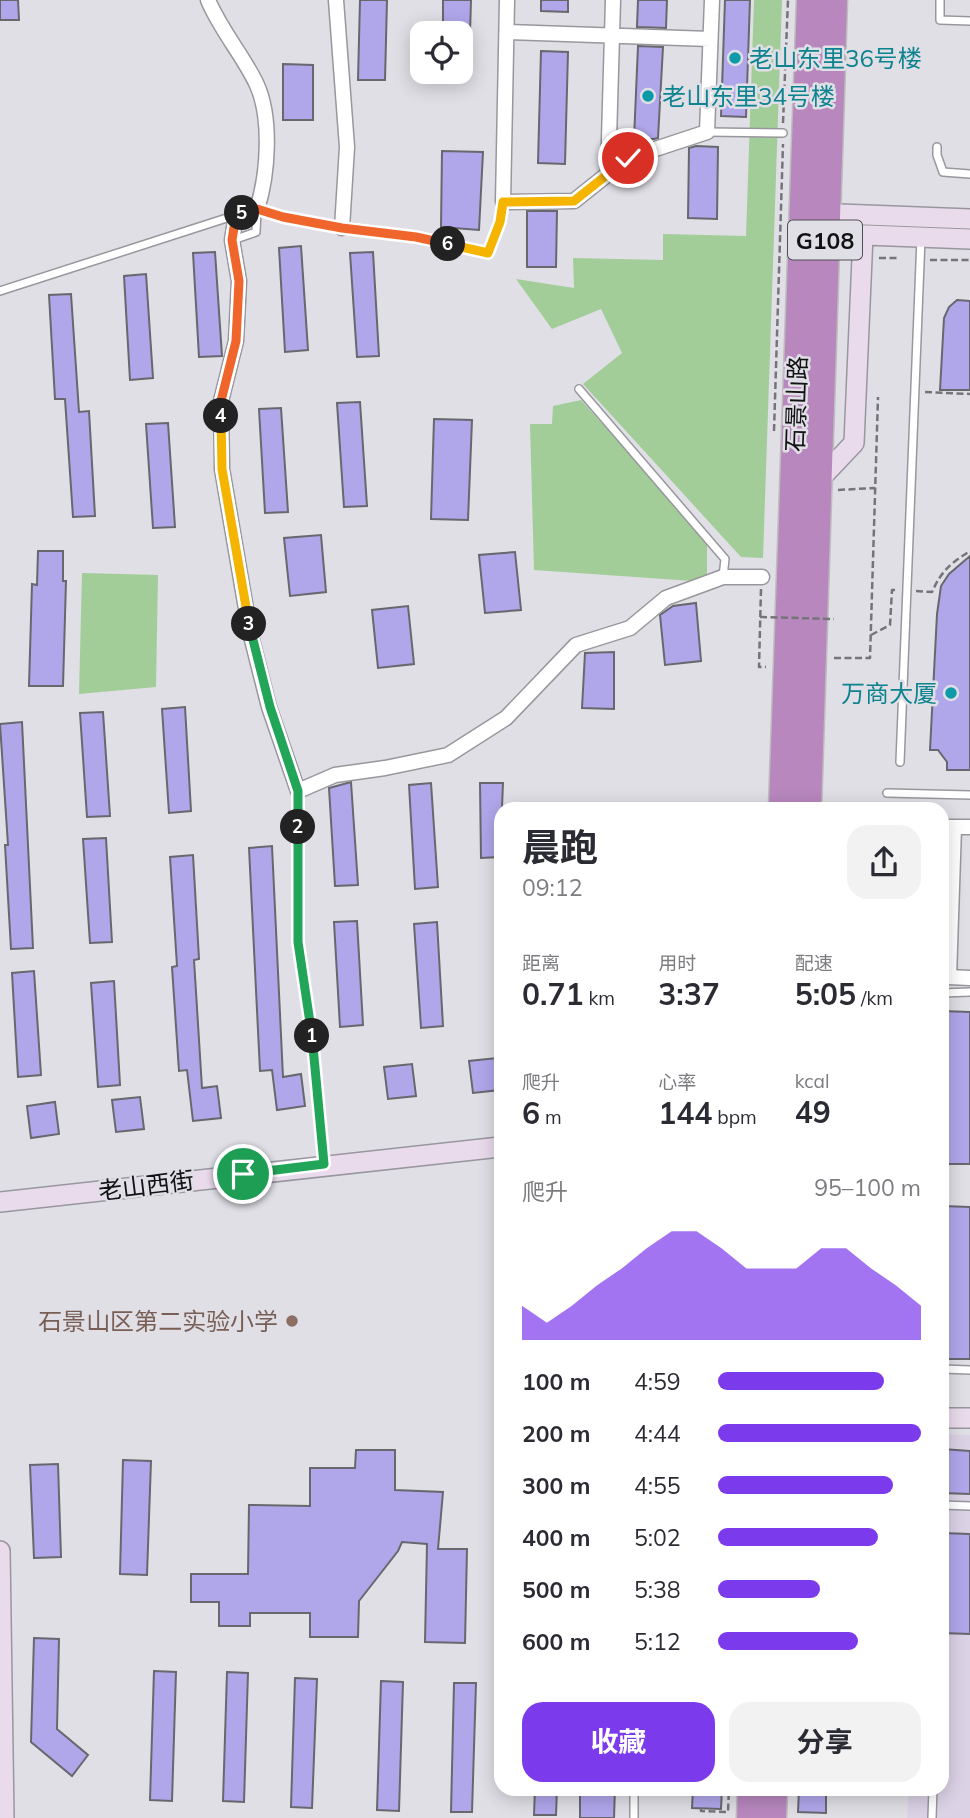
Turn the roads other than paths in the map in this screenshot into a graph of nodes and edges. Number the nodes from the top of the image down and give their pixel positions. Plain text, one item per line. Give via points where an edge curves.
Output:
1 (208, 0) edge
2 (336, 0) edge
3 (508, 0) edge
4 (613, 0) edge
5 (712, 0) edge
6 (810, 0) edge
7 (834, 0) edge
8 (940, 0) edge
9 (970, 21) edge
10 (507, 32) junction
11 (612, 36) junction
12 (710, 39) junction
13 (707, 132) junction
14 (783, 133) dead end
15 (937, 147) dead end
16 (608, 174) junction
17 (970, 174) edge
18 (503, 202) junction
19 (257, 209) junction
20 (236, 215) junction
21 (970, 219) edge
22 (814, 223) junction
23 (342, 228) junction
24 (863, 235) junction
25 (920, 237) junction
26 (970, 239) edge
27 (232, 240) junction
28 (0, 291) edge
29 (579, 389) dead end
30 (819, 480) junction
31 (723, 577) junction
32 (762, 577) road end
33 (900, 762) dead end
34 (298, 791) junction
35 (887, 793) dead end
36 (970, 795) edge
37 (782, 802) edge
38 (807, 802) edge
39 (949, 827) edge
40 (970, 827) edge
41 (949, 978) edge
42 (970, 978) edge
43 (970, 992) edge
44 (949, 993) edge
45 (494, 1148) edge
46 (324, 1164) junction
47 (0, 1202) edge
48 (949, 1369) edge
49 (970, 1370) edge
50 (949, 1418) edge
51 (970, 1419) edge
52 (949, 1505) edge
53 (970, 1506) edge
54 (0, 1551) edge
55 (634, 1796) edge
56 (751, 1796) edge
57 (774, 1796) edge
58 (933, 1796) edge
59 (4, 1818) edge
60 (634, 1818) edge
61 (750, 1818) edge
62 (773, 1818) edge
63 (932, 1818) edge

1 - 19 street via 257,86 267,130
2 - 23 street via 347,147
3 - 10 street
4 - 11 street
5 - 12 street
6 - 22 highway, 石景山路 / G108
7 - 22 highway, 石景山路 / G108
8 - 9 lane via 940,20
10 - 11 street
10 - 18 street
11 - 12 street
11 - 16 street
12 - 13 street
13 - 14 lane
13 - 16 street via 628,158
15 - 17 lane via 943,172
16 - 18 street via 574,201
18 - 23 lane via 488,253 416,237
19 - 20 street
19 - 23 lane
19 - 27 lane via 256,232
20 - 27 street
20 - 28 lane
21 - 22 street
22 - 24 street
22 - 30 highway, 石景山路 / G108
22 - 37 highway, 石景山路 / G108
24 - 25 street
24 - 30 street via 854,443
25 - 26 street
25 - 33 lane
27 - 34 street via 239,293 236,341 221,401 222,469 250,632
29 - 31 lane via 725,559
30 - 38 highway, 石景山路 / G108
31 - 32 street
31 - 34 street via 666,598 630,628 576,645 506,718 448,755 335,775
34 - 46 lane via 298,942
35 - 36 lane
39 - 40 street
41 - 42 street
43 - 44 lane
45 - 46 street, 老山西街
46 - 47 street, 老山西街
48 - 49 lane
50 - 51 street
52 - 53 lane
54 - 59 street
55 - 60 lane
56 - 61 highway
57 - 62 highway
58 - 63 lane

